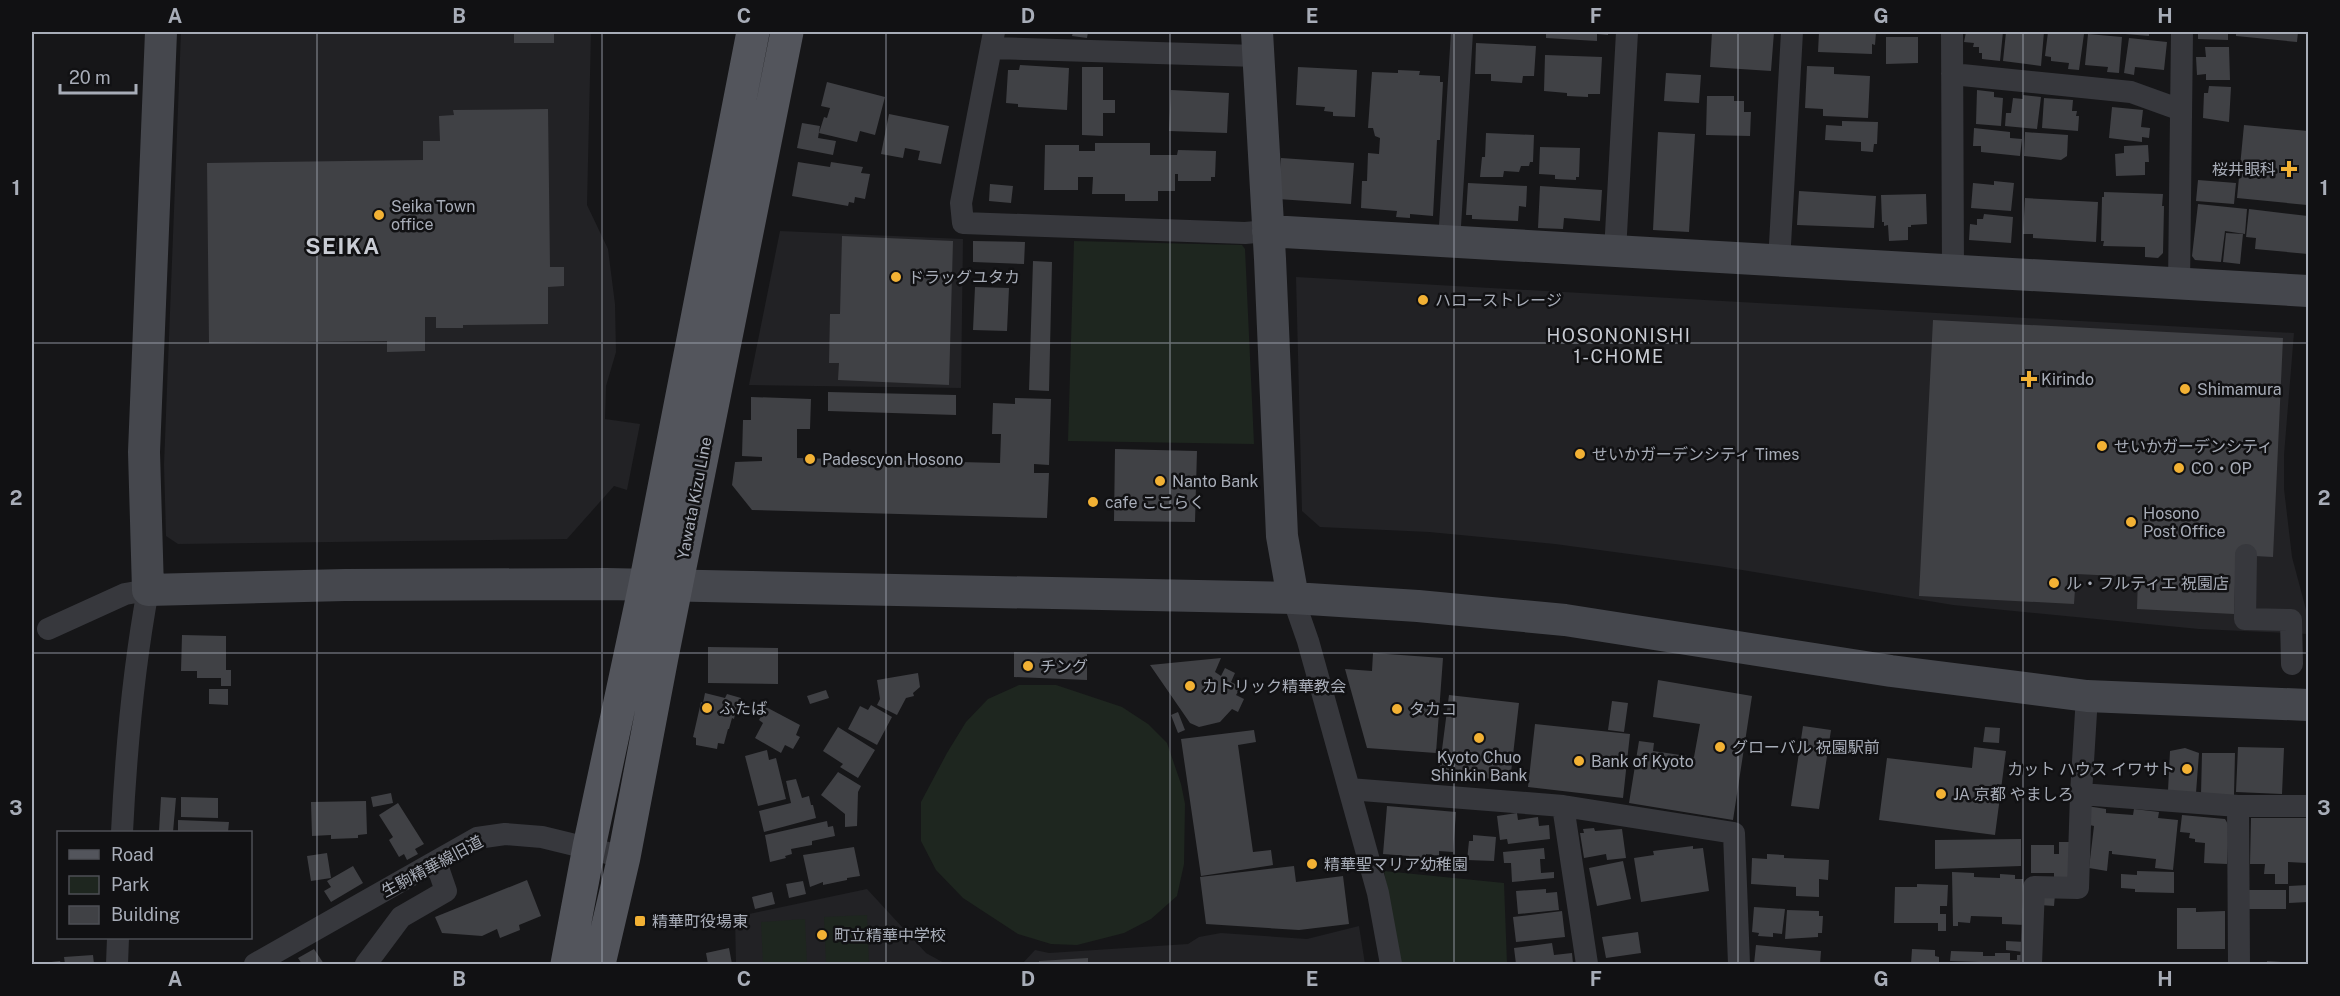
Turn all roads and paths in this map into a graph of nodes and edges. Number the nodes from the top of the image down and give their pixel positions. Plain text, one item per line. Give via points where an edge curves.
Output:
1 (161, 32) edge
2 (753, 32) edge
3 (787, 32) edge
4 (1462, 32) edge
5 (1627, 32) edge
6 (1792, 32) edge
7 (1952, 32) edge
8 (2182, 32) edge
9 (992, 40) edge
10 (1257, 44) edge
11 (1952, 74) junction
12 (2181, 110) junction
13 (1268, 231) junction
14 (1449, 242) junction
15 (1615, 252) junction
16 (1779, 262) junction
17 (1953, 271) junction
18 (2179, 285) junction
19 (2308, 291) edge
20 (2246, 555) dead end
21 (661, 586) junction
22 (148, 590) junction
23 (1293, 598) junction
24 (48, 629) dead end
25 (2308, 645) edge
26 (2087, 696) junction
27 (2308, 705) edge
28 (1349, 789) junction
29 (2080, 794) junction
30 (1563, 806) junction
31 (2238, 806) junction
32 (2308, 806) edge
33 (122, 831) edge
34 (589, 847) junction
35 (624, 856) junction
36 (436, 862) junction
37 (118, 939) edge
38 (117, 964) edge
39 (255, 964) edge
40 (366, 964) edge
41 (567, 964) edge
42 (599, 964) edge
43 (1391, 964) edge
44 (1587, 964) edge
45 (1739, 964) edge
46 (2031, 964) edge
47 (2239, 964) edge

1 - 22 street via 144,452
2 - 21 main road, Yawata Kizu Line
3 - 21 main road, Yawata Kizu Line
4 - 14 street
5 - 15 street
6 - 16 street
7 - 11 street
8 - 12 street
9 - 10 street
9 - 13 street via 961,202 963,223
10 - 13 street
11 - 12 street via 2131,92
11 - 17 street
12 - 18 street
13 - 14 street
13 - 23 street via 1282,536
14 - 15 street
15 - 16 street
16 - 17 street
17 - 18 street
18 - 19 street
20 - 25 street via 2245,619 2291,620 2292,664
21 - 22 street via 345,585
21 - 23 street
21 - 34 main road, Yawata Kizu Line
21 - 35 main road, Yawata Kizu Line
22 - 24 street via 125,594
22 - 33 street via 125,755
23 - 26 street via 1565,620 1891,671
23 - 28 street
26 - 27 street
26 - 29 street
28 - 30 street
28 - 43 street via 1378,893
29 - 31 street
29 - 46 street via 2078,888 2034,887
30 - 44 street
30 - 45 street via 1734,833
31 - 32 street
31 - 47 street
34 - 35 street, 生駒精華線旧道
34 - 36 street, 生駒精華線旧道 via 505,834 477,838
34 - 41 main road, Yawata Kizu Line
35 - 42 main road, Yawata Kizu Line
36 - 39 street, 生駒精華線旧道
36 - 40 street via 446,891 401,917
37 - 38 street

